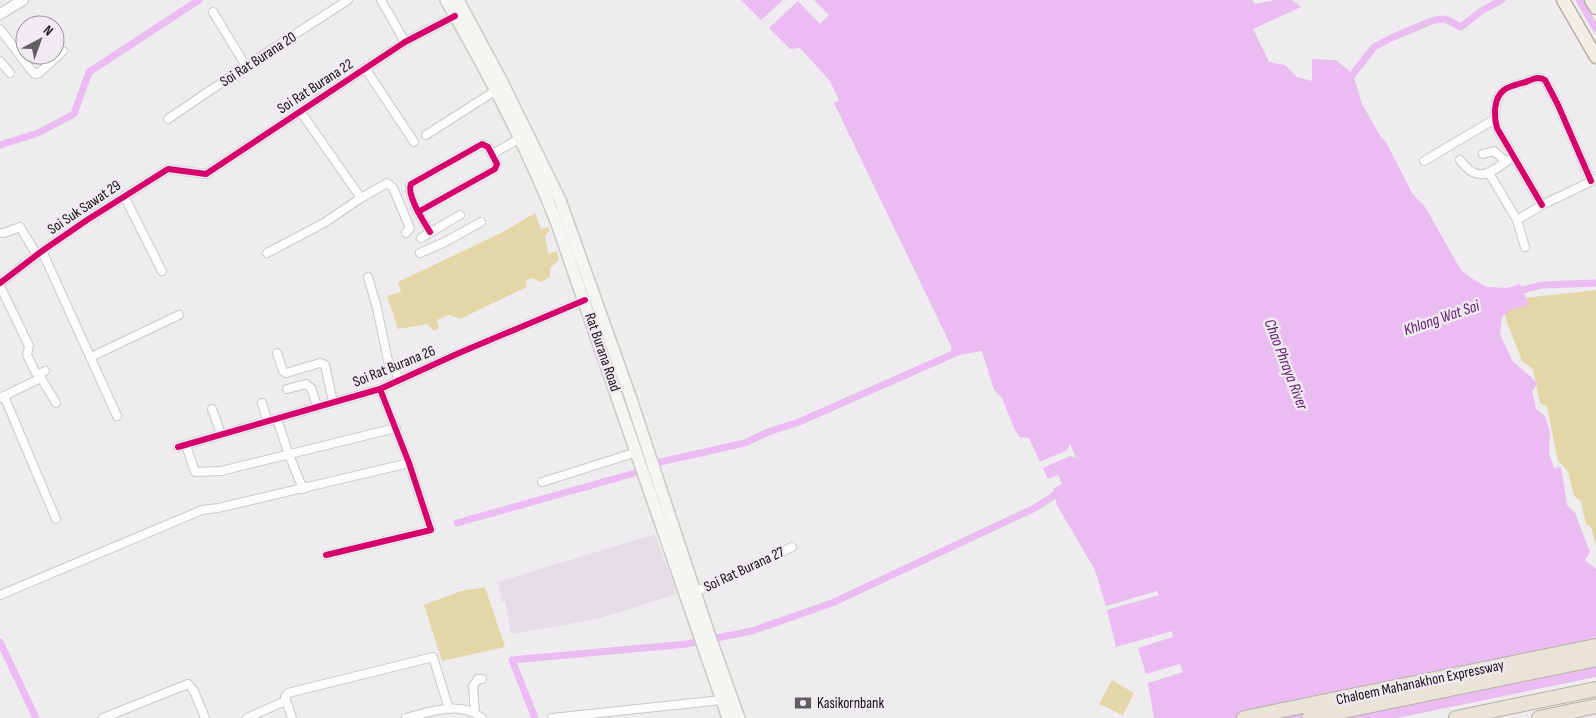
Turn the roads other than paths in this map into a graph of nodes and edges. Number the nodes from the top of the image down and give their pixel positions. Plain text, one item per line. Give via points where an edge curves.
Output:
1 (23, 0) edge
2 (348, 0) edge
3 (381, 0) edge
4 (446, 0) edge
5 (458, 0) edge
6 (1563, 0) edge
7 (1591, 0) edge
8 (1596, 8) edge
9 (213, 12) dead end
10 (0, 14) edge
11 (455, 16) junction
12 (0, 29) edge
13 (405, 42) junction
14 (15, 50) edge
15 (1596, 57) edge
16 (0, 61) edge
17 (27, 65) edge
18 (49, 65) edge
19 (246, 66) junction
20 (365, 68) junction
21 (10, 73) dead end
22 (495, 91) junction
23 (300, 111) junction
24 (168, 119) dead end
25 (1495, 119) junction
26 (426, 135) dead end
27 (519, 139) junction
28 (414, 142) dead end
29 (492, 154) junction
30 (1483, 154) dead end
31 (1514, 156) junction
32 (1460, 160) dead end
33 (1424, 161) dead end
34 (1506, 162) junction
35 (189, 172) joint
36 (1489, 173) junction
37 (1594, 180) edge
38 (124, 196) junction
39 (361, 198) junction
40 (1542, 205) junction
41 (418, 212) junction
42 (460, 215) dead end
43 (1517, 220) junction
44 (480, 222) dead end
45 (430, 232) junction
46 (0, 233) edge
47 (406, 233) dead end
48 (421, 238) dead end
49 (1525, 247) dead end
50 (39, 253) junction
51 (267, 253) dead end
52 (420, 253) dead end
53 (162, 271) dead end
54 (368, 277) dead end
55 (0, 284) edge
56 (585, 300) junction
57 (179, 314) dead end
58 (277, 353) dead end
59 (91, 357) junction
60 (45, 371) dead end
61 (399, 381) junction
62 (287, 389) dead end
63 (380, 389) junction
64 (2, 397) edge
65 (333, 402) junction
66 (56, 403) dead end
67 (262, 403) dead end
68 (317, 406) junction
69 (212, 409) dead end
70 (117, 416) dead end
71 (277, 418) junction
72 (267, 420) junction
73 (396, 428) junction
74 (221, 434) junction
75 (637, 452) junction
76 (289, 454) junction
77 (409, 463) junction
78 (542, 482) dead end
79 (303, 488) junction
80 (56, 519) dead end
81 (792, 547) dead end
82 (326, 555) dead end
83 (696, 592) junction
84 (0, 595) edge
85 (707, 642) junction
86 (1596, 646) edge
87 (1596, 659) edge
88 (482, 679) dead end
89 (1596, 689) edge
90 (722, 700) junction
91 (285, 701) junction
92 (1596, 706) edge
93 (449, 709) junction
94 (475, 712) junction
95 (103, 718) edge
96 (205, 718) edge
97 (248, 718) edge
98 (292, 718) edge
99 (406, 718) edge
100 (482, 718) edge
101 (552, 718) edge
102 (728, 718) edge
103 (739, 718) edge
104 (1244, 718) edge
105 (1309, 718) edge
106 (1456, 718) edge
107 (1539, 718) edge

1 - 10 street
2 - 19 street, Soi Rat Burana 20
3 - 13 street
4 - 11 main road, Rat Burana Road
5 - 83 main road, Rat Burana Road via 509,94 560,200
6 - 15 main road
7 - 8 main road
9 - 19 street
11 - 13 street, Soi Rat Burana 22
11 - 22 main road, Rat Burana Road
12 - 14 street
13 - 20 street, Soi Rat Burana 22
16 - 21 street
17 - 18 street via 39,74
19 - 24 street, Soi Rat Burana 20
20 - 23 street, Soi Rat Burana 22
20 - 28 street
22 - 26 street
22 - 27 main road, Rat Burana Road
23 - 35 street, Soi Rat Burana 22 via 206,174
23 - 39 street
25 - 31 street
25 - 33 street
25 - 37 street via 1497,99 1504,90 1537,78 1545,80
27 - 29 street
27 - 56 main road, Rat Burana Road via 553,213
29 - 41 street via 497,164 495,169
29 - 41 street via 486,144 482,144 411,184 409,190
30 - 34 street via 1494,151
31 - 34 street
31 - 40 street
32 - 36 street via 1476,175
34 - 36 street
35 - 38 street, Soi Suk Sawat 29 via 168,169
36 - 43 street
37 - 40 street
38 - 50 street, Soi Suk Sawat 29
38 - 53 street
39 - 47 street via 388,183 410,228
39 - 51 street via 324,223
40 - 43 street
41 - 45 street
42 - 45 street
43 - 49 street
44 - 52 street
45 - 48 street
46 - 50 street via 20,226
50 - 55 street, Soi Suk Sawat 29
50 - 59 street
54 - 61 street via 388,361
55 - 60 street via 29,346 28,354 36,373
56 - 61 street, Soi Rat Burana 26 via 459,352
56 - 75 main road, Rat Burana Road
57 - 59 street
58 - 65 street via 286,374 320,363 324,365
59 - 70 street
61 - 63 street, Soi Rat Burana 26
62 - 68 street via 306,384 311,388
63 - 65 street, Soi Rat Burana 26
63 - 73 street
64 - 66 street via 41,378
64 - 80 street
65 - 68 street, Soi Rat Burana 26
67 - 72 street
68 - 71 street, Soi Rat Burana 26
69 - 74 street
71 - 72 street, Soi Rat Burana 26
71 - 76 street
72 - 74 street, Soi Rat Burana 26
73 - 76 street
73 - 77 street
74 - 76 street, Soi Rat Burana 26 via 182,446 194,470 221,471
75 - 78 street
75 - 85 main road, Rat Burana Road
76 - 79 street
77 - 79 street
77 - 82 street via 431,530
79 - 84 street via 202,510
81 - 83 street, Soi Rat Burana 27
83 - 85 main road, Rat Burana Road
85 - 90 main road, Rat Burana Road
85 - 103 main road, Rat Burana Road
86 - 104 highway, Chaloem Mahanakhon Expressway
87 - 105 highway, Chaloem Mahanakhon Expressway
88 - 94 street via 473,686
89 - 106 highway
90 - 101 street
90 - 102 main road, Rat Burana Road
91 - 93 street via 288,693 433,657
91 - 97 street
91 - 98 street
92 - 107 highway
93 - 94 street via 463,708
93 - 99 street
94 - 100 street
95 - 96 street via 184,684 191,686

